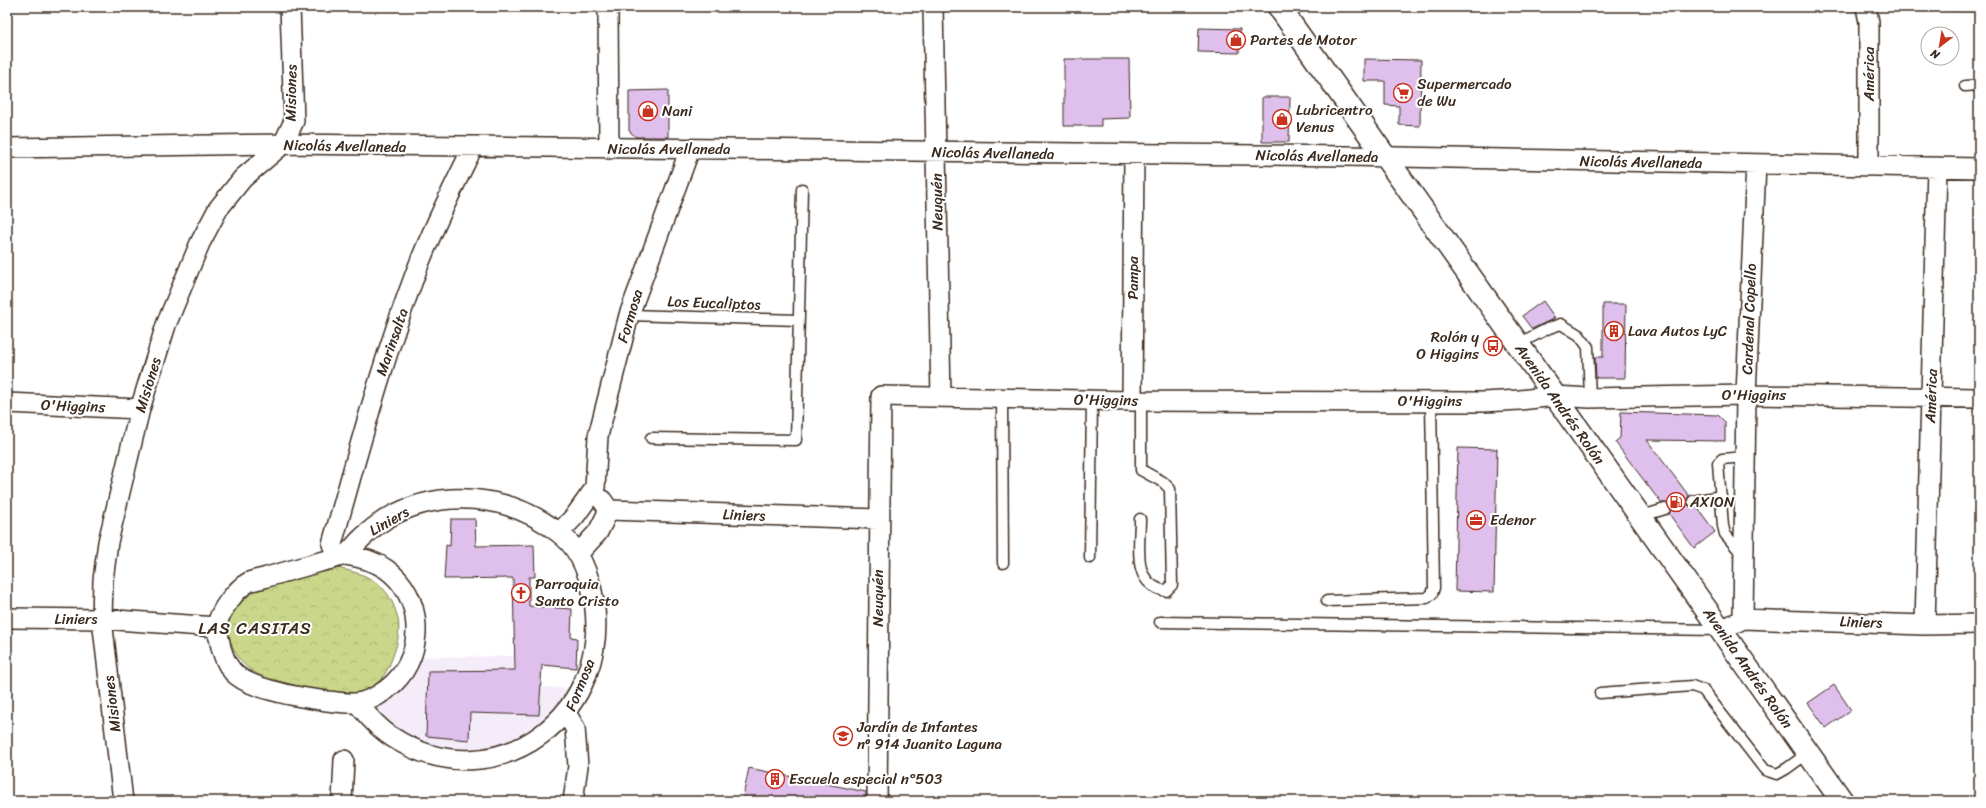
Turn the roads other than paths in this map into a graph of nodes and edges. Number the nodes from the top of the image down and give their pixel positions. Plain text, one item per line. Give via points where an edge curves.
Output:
1 (290, 7) edge
2 (608, 7) edge
3 (933, 7) edge
4 (1279, 7) edge
5 (1866, 7) edge
6 (1979, 85) edge
7 (1965, 86) dead end
8 (283, 144) junction
9 (473, 147) junction
10 (7, 148) edge
11 (609, 149) junction
12 (690, 149) junction
13 (936, 153) junction
14 (1134, 155) junction
15 (1387, 157) junction
16 (1756, 164) junction
17 (1869, 166) junction
18 (1937, 168) junction
19 (1979, 168) edge
20 (802, 189) dead end
21 (629, 315) junction
22 (798, 320) junction
23 (1518, 344) junction
24 (1746, 394) junction
25 (880, 396) joint
26 (1555, 396) junction
27 (941, 397) junction
28 (1931, 397) junction
29 (1002, 398) junction
30 (1590, 398) junction
31 (1979, 398) edge
32 (1092, 400) junction
33 (1137, 401) junction
34 (1431, 401) junction
35 (7, 403) edge
36 (140, 409) junction
37 (651, 438) dead end
38 (1745, 457) junction
39 (595, 488) junction
40 (1721, 496) junction
41 (1693, 501) dead end
42 (1665, 509) dead end
43 (609, 510) junction
44 (1640, 517) junction
45 (878, 519) junction
46 (1140, 519) dead end
47 (559, 533) junction
48 (339, 549) junction
49 (578, 554) junction
50 (1743, 555) junction
51 (1090, 558) dead end
52 (1003, 563) dead end
53 (1326, 601) dead end
54 (7, 618) edge
55 (1743, 618) junction
56 (102, 619) junction
57 (1160, 622) dead end
58 (1925, 624) junction
59 (1979, 624) edge
60 (217, 627) junction
61 (1722, 630) junction
62 (1600, 693) dead end
63 (357, 703) junction
64 (566, 713) junction
65 (1808, 753) junction
66 (344, 760) dead end
67 (123, 801) edge
68 (342, 801) edge
69 (573, 801) edge
70 (877, 801) edge
71 (1842, 801) edge

1 - 8 street, Misiones via 294,122
2 - 11 street
3 - 13 street, Neuquén
4 - 15 main road, Avenida Andrés Rolón
5 - 17 street, América via 1869,22
6 - 7 lane
8 - 9 street, Nicolás Avellaneda
8 - 10 street, Nicolás Avellaneda
8 - 36 street, Misiones via 243,178 218,209 200,243 166,325
9 - 11 street, Nicolás Avellaneda
9 - 48 street, Marinsalta via 416,271 376,388
11 - 12 street, Nicolás Avellaneda
12 - 13 street, Nicolás Avellaneda
12 - 21 street, Formosa
13 - 14 street, Nicolás Avellaneda
13 - 27 street, Neuquén
14 - 15 street, Nicolás Avellaneda
14 - 33 street, Pampa
15 - 16 street, Nicolás Avellaneda
15 - 23 main road, Avenida Andrés Rolón
16 - 17 street, Nicolás Avellaneda
16 - 24 street, Cardenal Copello
17 - 18 street, Nicolás Avellaneda
18 - 19 street, Nicolás Avellaneda
18 - 28 street, América
20 - 22 lane
21 - 22 lane, Los Eucaliptos
21 - 39 street, Formosa via 598,436
22 - 37 lane via 796,440
23 - 26 main road, Avenida Andrés Rolón
23 - 30 lane via 1561,324 1579,335 1588,347
24 - 28 street, O'Higgins
24 - 30 street, O'Higgins
24 - 38 street, Cardenal Copello
25 - 27 street, O'Higgins
25 - 45 street, Neuquén
26 - 30 street, O'Higgins
26 - 34 street, O'Higgins via 1512,401
26 - 44 main road, Avenida Andrés Rolón
27 - 29 street, O'Higgins
28 - 31 street, O'Higgins
28 - 58 street, América
29 - 32 street, O'Higgins
29 - 52 lane
32 - 33 street, O'Higgins
32 - 51 lane
33 - 34 street, O'Higgins
33 - 46 lane via 1141,470 1163,482 1170,489 1172,585 1166,591 1156,589 1145,581 1140,566
34 - 53 lane via 1434,588 1432,594 1427,598
35 - 36 street, O'Higgins
36 - 56 street, Misiones via 108,542
38 - 40 lane via 1722,459 1718,463
38 - 50 street, Cardenal Copello
39 - 43 street
39 - 47 street via 576,516
40 - 41 lane
40 - 50 lane via 1725,534
42 - 44 lane
43 - 45 street, Liniers
43 - 49 street via 598,532
44 - 61 main road, Avenida Andrés Rolón
45 - 70 street, Neuquén
47 - 48 street, Liniers via 537,518 513,507 487,500 461,498 415,506 385,520 364,536
47 - 49 street, Liniers
48 - 60 street via 248,583 223,609
48 - 63 street via 374,562 387,570 403,586 413,607 417,629 415,647 400,677 387,690
49 - 64 street, Formosa via 593,593 596,635 591,663 581,690
50 - 55 street, Cardenal Copello
54 - 56 street, Liniers
55 - 58 street, Liniers
55 - 61 street
56 - 60 street, Liniers
56 - 67 street, Misiones
57 - 61 lane
58 - 59 street, Liniers
60 - 63 street via 221,650 234,673 257,686 302,697
61 - 65 main road, Avenida Andrés Rolón
62 - 65 lane via 1692,686 1703,690 1765,770 1777,774
63 - 64 street via 372,721 407,745 435,756 459,759 483,758 506,753 548,730
64 - 69 street, Formosa via 575,728 578,766
65 - 71 main road, Avenida Andrés Rolón
66 - 68 street

